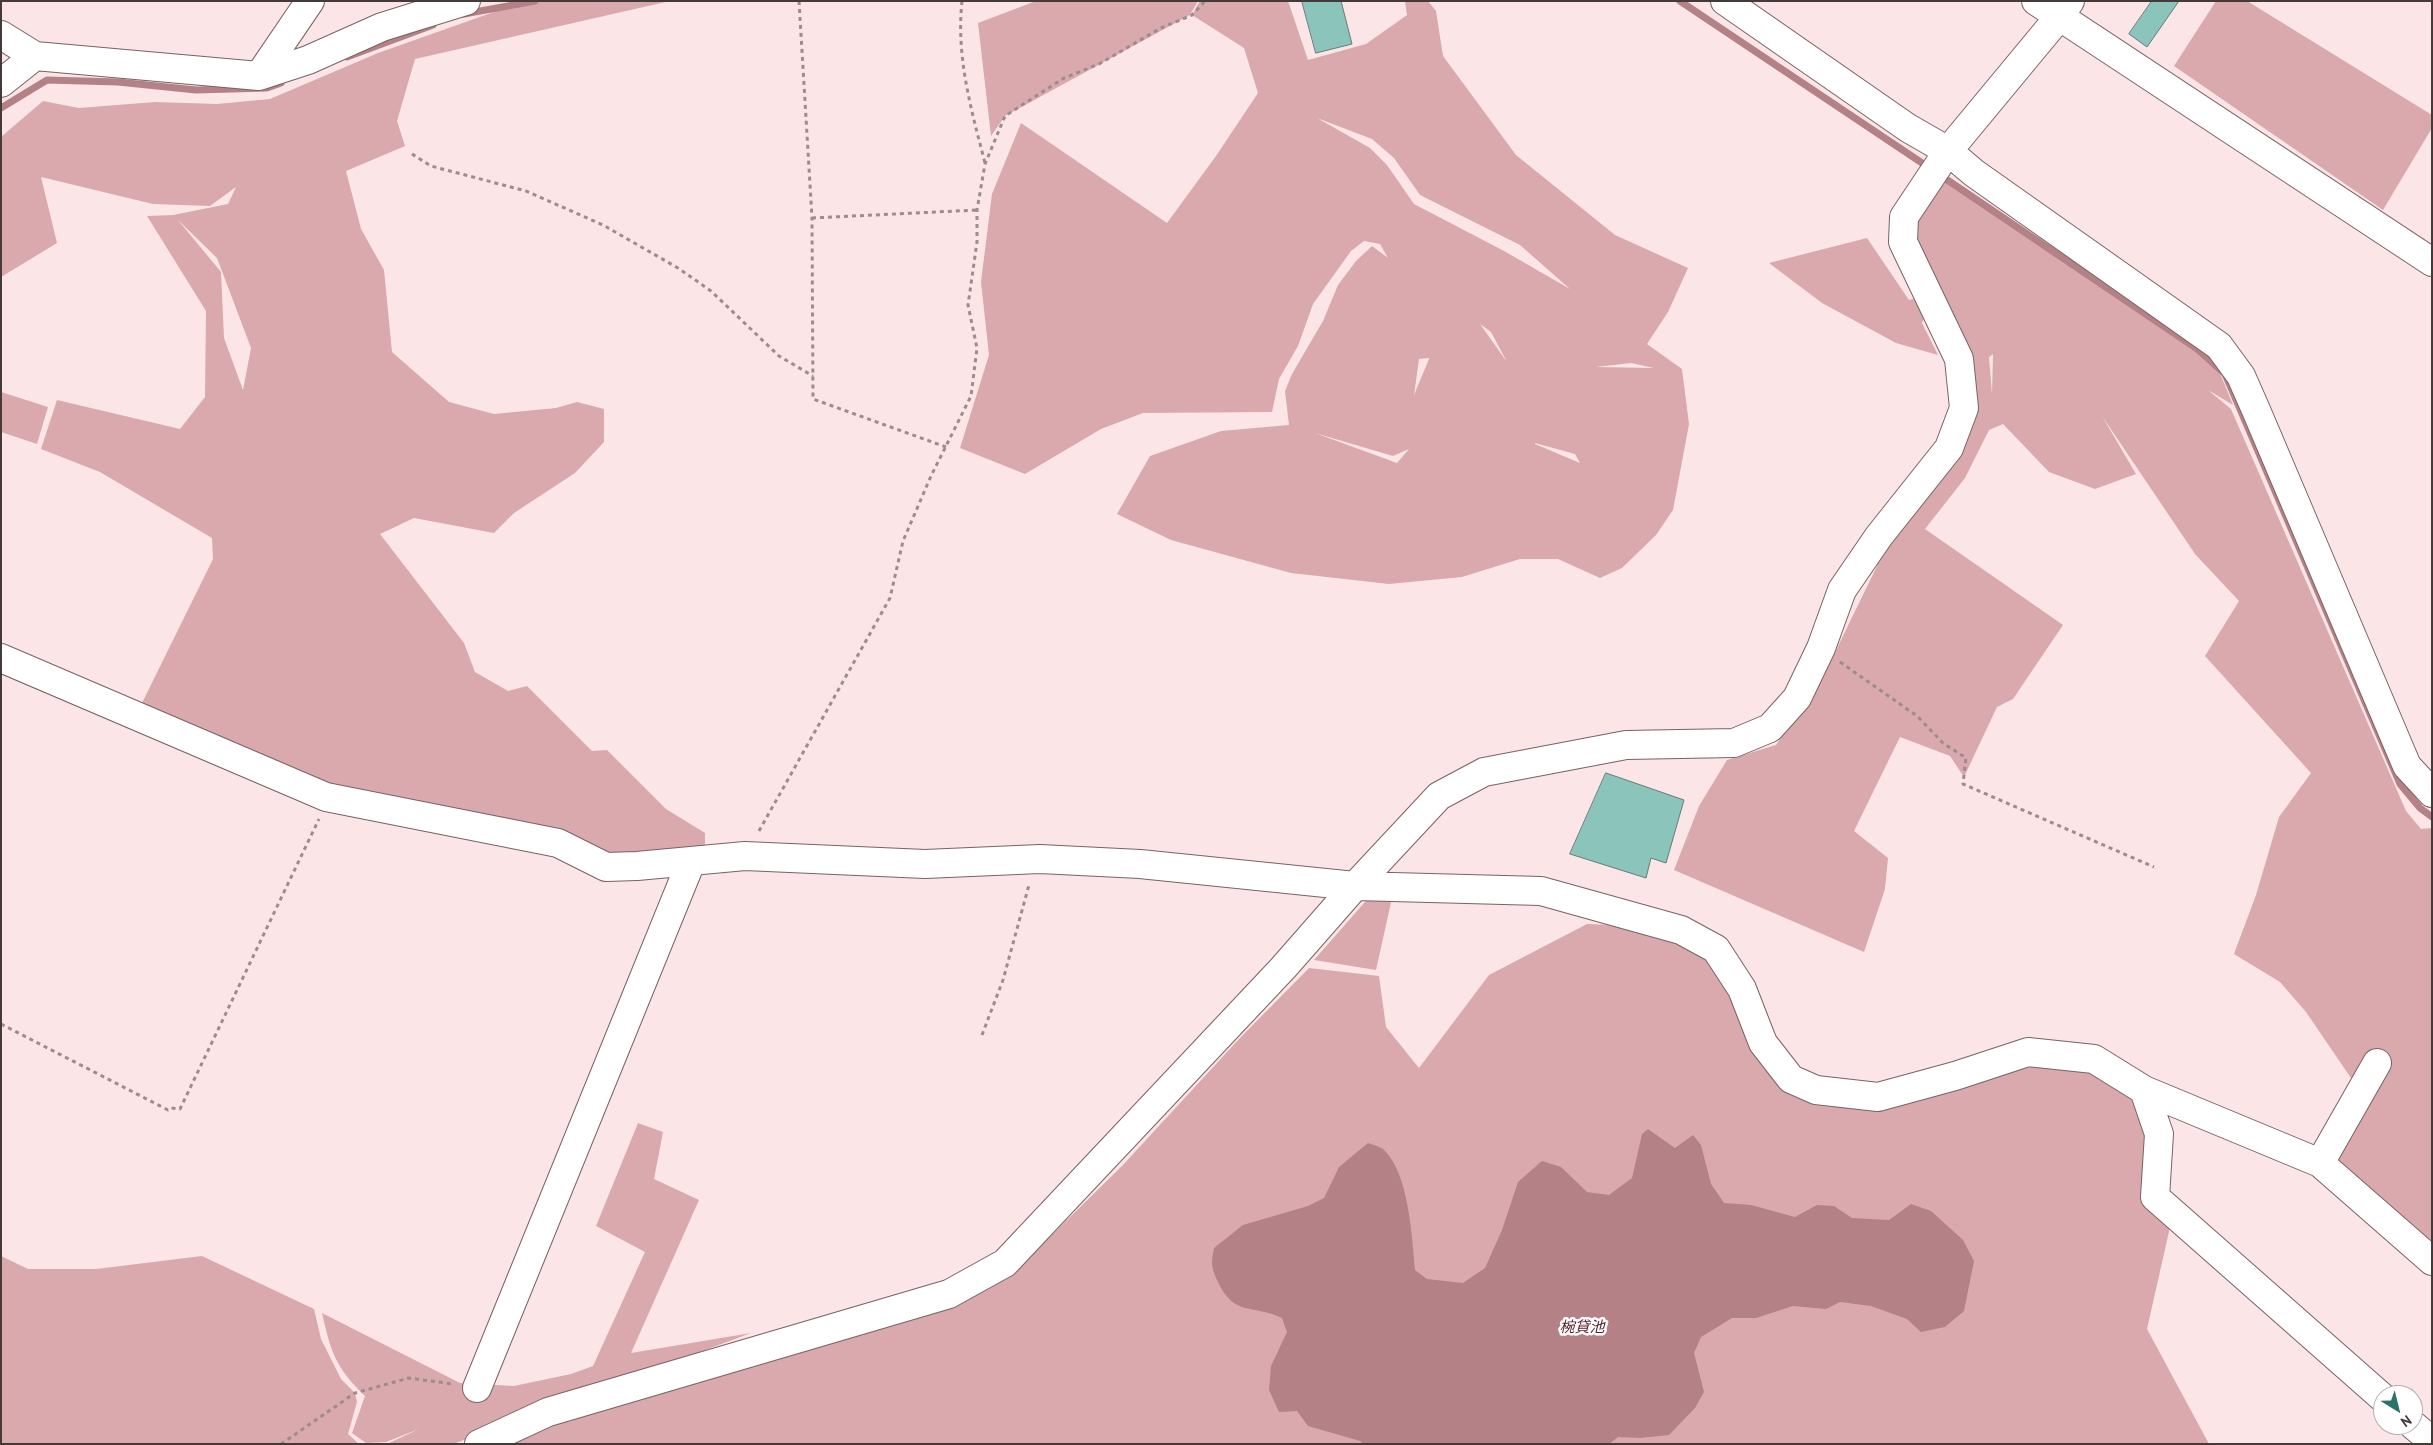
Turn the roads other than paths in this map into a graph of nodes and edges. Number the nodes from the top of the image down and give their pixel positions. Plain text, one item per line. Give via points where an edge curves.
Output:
1 (310, 1) edge
2 (466, 1) edge
3 (1726, 1) edge
4 (2036, 1) edge
5 (2064, 9) edge
6 (1, 35) edge
7 (35, 56) junction
8 (259, 76) junction
9 (1, 83) edge
10 (1948, 151) junction
11 (2432, 262) edge
12 (1, 658) edge
13 (2432, 793) edge
14 (691, 862) junction
15 (1355, 886) junction
16 (2377, 1063) dead end
17 (2144, 1090) junction
18 (2320, 1163) junction
19 (2432, 1261) edge
20 (477, 1388) road end
21 (2373, 1389) edge
22 (479, 1444) edge

1 - 8 street
2 - 8 street via 382,27 308,60
3 - 10 street via 1908,128
4 - 5 street
5 - 10 street
5 - 11 street
6 - 7 street
7 - 8 street
7 - 9 street
10 - 13 street via 1974,173 2219,346 2241,376 2407,766
10 - 15 street via 1904,217 1903,242 1959,359 1964,408 1949,448 1879,536 1842,590 1821,648 1797,698 1770,728 1734,744 1626,745 1484,772 1439,796
12 - 14 street via 326,798 558,843 606,866
14 - 15 street via 745,856 925,864 1040,859 1140,864
14 - 20 street
15 - 17 street via 1541,891 1682,930 1716,950 1742,989 1763,1043 1791,1079 1816,1090 1878,1097 2028,1052 2094,1059
15 - 22 street via 1284,968 1005,1262 949,1294 548,1412
16 - 18 street
17 - 18 street
17 - 21 street via 2159,1134 2155,1197
18 - 19 street

